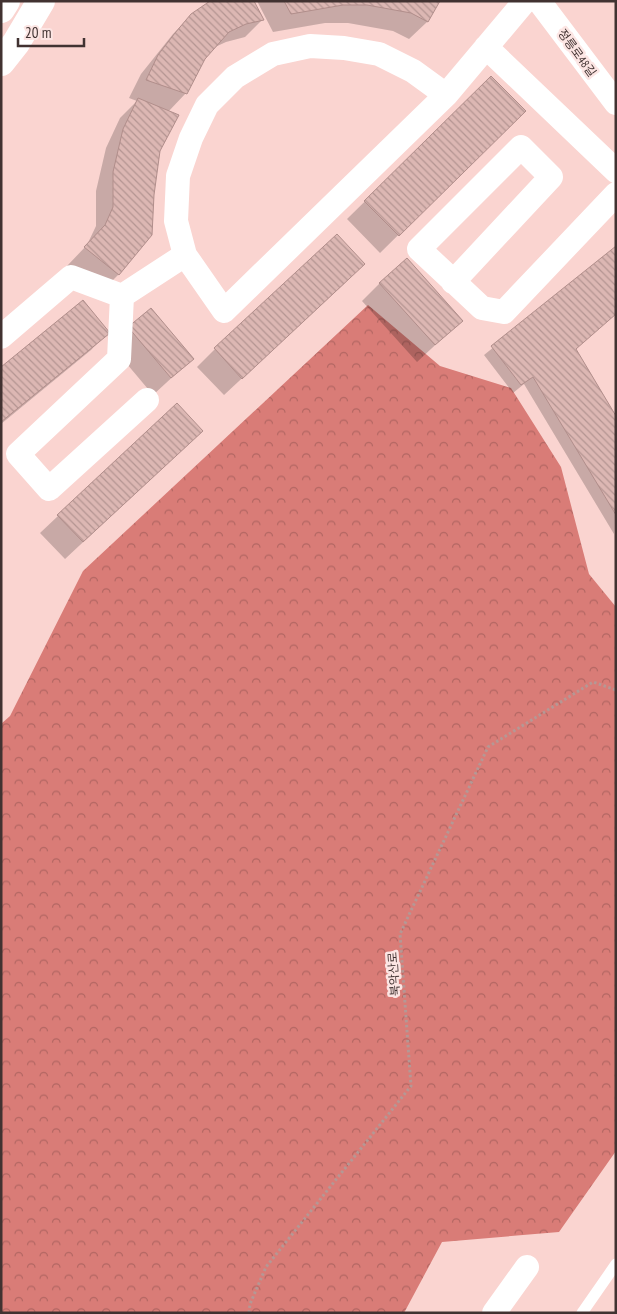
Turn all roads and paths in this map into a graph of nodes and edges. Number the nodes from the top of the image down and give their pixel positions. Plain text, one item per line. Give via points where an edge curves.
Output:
1 (6, 1) edge
2 (41, 1) edge
3 (525, 1) edge
4 (539, 1) edge
5 (1, 9) edge
6 (486, 48) junction
7 (1, 62) edge
8 (446, 94) junction
9 (616, 103) edge
10 (616, 171) edge
11 (616, 194) edge
12 (185, 255) junction
13 (453, 282) junction
14 (122, 296) junction
15 (1, 337) edge
16 (147, 400) dead end
17 (616, 690) edge
18 (616, 1264) edge
19 (527, 1267) dead end
20 (249, 1313) edge
21 (494, 1313) edge
22 (582, 1313) edge

1 - 5 main road
2 - 7 main road
3 - 6 street
4 - 9 street, 정릉로48길
6 - 8 street
6 - 10 street
8 - 12 street via 224,311
8 - 12 street via 413,71 379,54 310,46 272,54 235,77 207,106 191,138 178,176 176,221
11 - 13 street via 504,312 482,308
12 - 14 street
13 - 13 street via 420,249 521,148 551,177
14 - 15 street via 71,277
14 - 16 street via 119,359 18,454 49,489
17 - 20 path, 북악산로 via 593,682 488,746 400,934 411,1086 266,1267
18 - 22 lane
19 - 21 street

